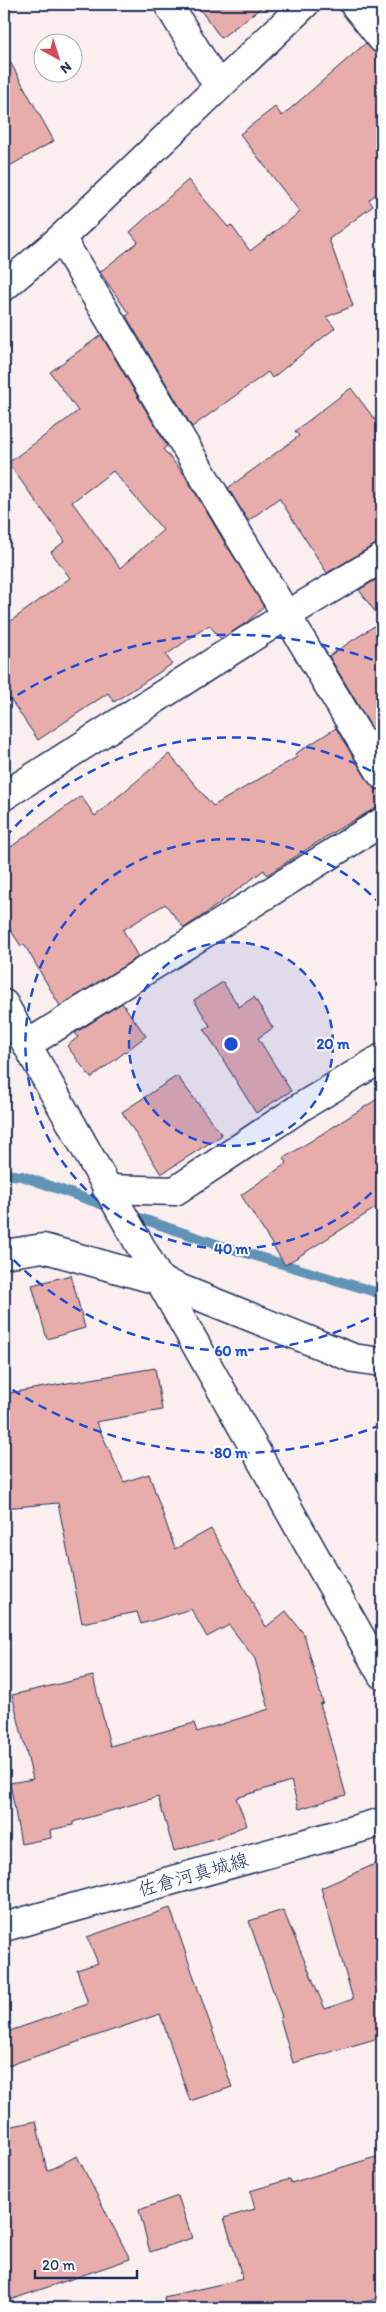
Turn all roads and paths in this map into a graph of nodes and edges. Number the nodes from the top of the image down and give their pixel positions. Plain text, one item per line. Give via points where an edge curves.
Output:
1 (168, 4) edge
2 (305, 4) edge
3 (354, 4) edge
4 (382, 39) edge
5 (218, 86) junction
6 (61, 238) junction
7 (4, 287) edge
8 (382, 558) edge
9 (287, 616) junction
10 (382, 775) edge
11 (4, 796) edge
12 (382, 822) edge
13 (4, 1004) edge
14 (28, 1044) junction
15 (382, 1058) edge
16 (107, 1189) junction
17 (4, 1254) edge
18 (160, 1281) junction
19 (382, 1362) edge
20 (382, 1675) edge
21 (382, 1822) edge
22 (4, 1927) edge

1 - 5 street
2 - 5 street
3 - 4 street
5 - 6 street
6 - 7 street
6 - 9 street
8 - 9 street
9 - 10 street
9 - 11 street
12 - 14 street
13 - 14 street
14 - 16 street
15 - 16 street via 301,1106 175,1191
16 - 18 street
17 - 18 street via 43,1248
18 - 19 street via 353,1358
18 - 20 street
21 - 22 street, 佐倉河真城線

